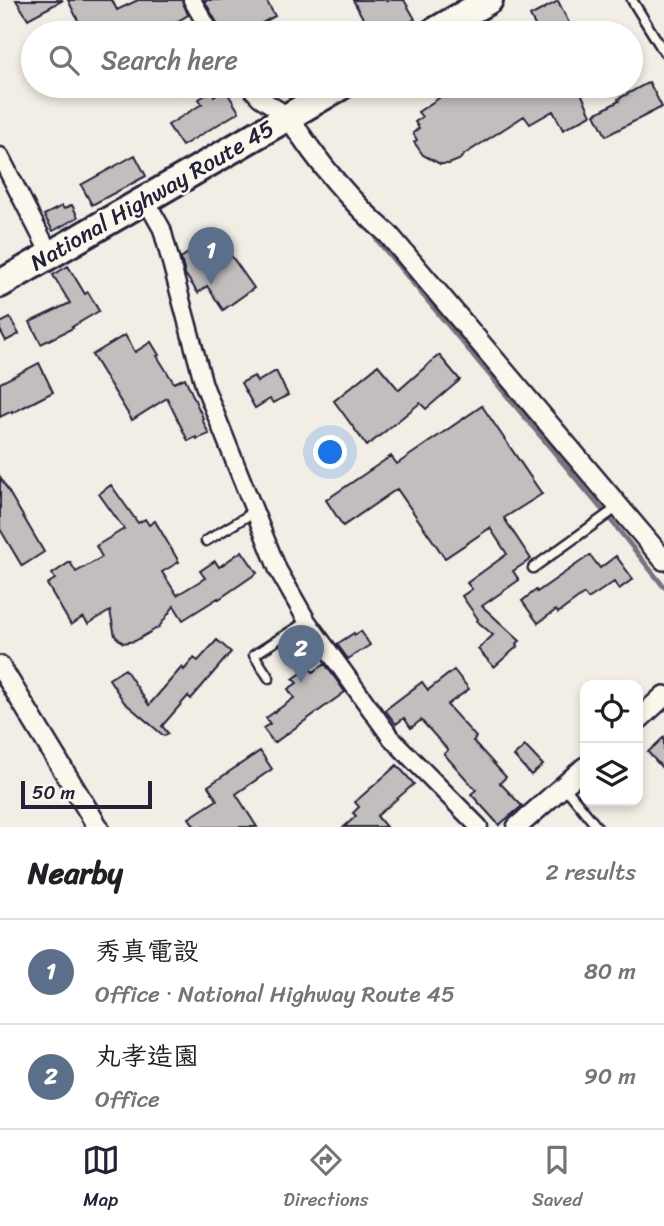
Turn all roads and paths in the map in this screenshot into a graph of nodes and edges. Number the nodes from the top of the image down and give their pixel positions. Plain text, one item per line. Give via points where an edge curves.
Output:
1 (192, 0) edge
2 (489, 0) edge
3 (632, 0) edge
4 (204, 21) edge
5 (453, 21) edge
6 (664, 52) edge
7 (260, 98) edge
8 (320, 98) edge
9 (288, 117) junction
10 (0, 156) edge
11 (145, 199) junction
12 (50, 254) junction
13 (0, 284) edge
14 (618, 507) junction
15 (254, 512) junction
16 (206, 541) dead end
17 (664, 560) edge
18 (534, 568) dead end
19 (307, 621) junction
20 (0, 666) edge
21 (269, 678) dead end
22 (664, 696) edge
23 (643, 715) edge
24 (580, 772) edge
25 (564, 786) junction
26 (98, 827) edge
27 (479, 827) edge
28 (517, 827) edge
29 (597, 827) edge

1 - 4 street
2 - 5 highway
3 - 6 lane
7 - 9 street
8 - 9 highway, National Highway Route 45
9 - 11 highway, National Highway Route 45
9 - 14 street via 354,203 388,234
10 - 12 street
11 - 12 highway, National Highway Route 45
11 - 15 street via 162,229 204,385
12 - 13 highway, National Highway Route 45
14 - 17 street
14 - 18 lane
15 - 16 lane
15 - 19 street via 278,570
19 - 21 lane via 254,655
19 - 27 street via 392,739
20 - 26 street
22 - 23 street
24 - 25 street
25 - 28 street
25 - 29 lane

